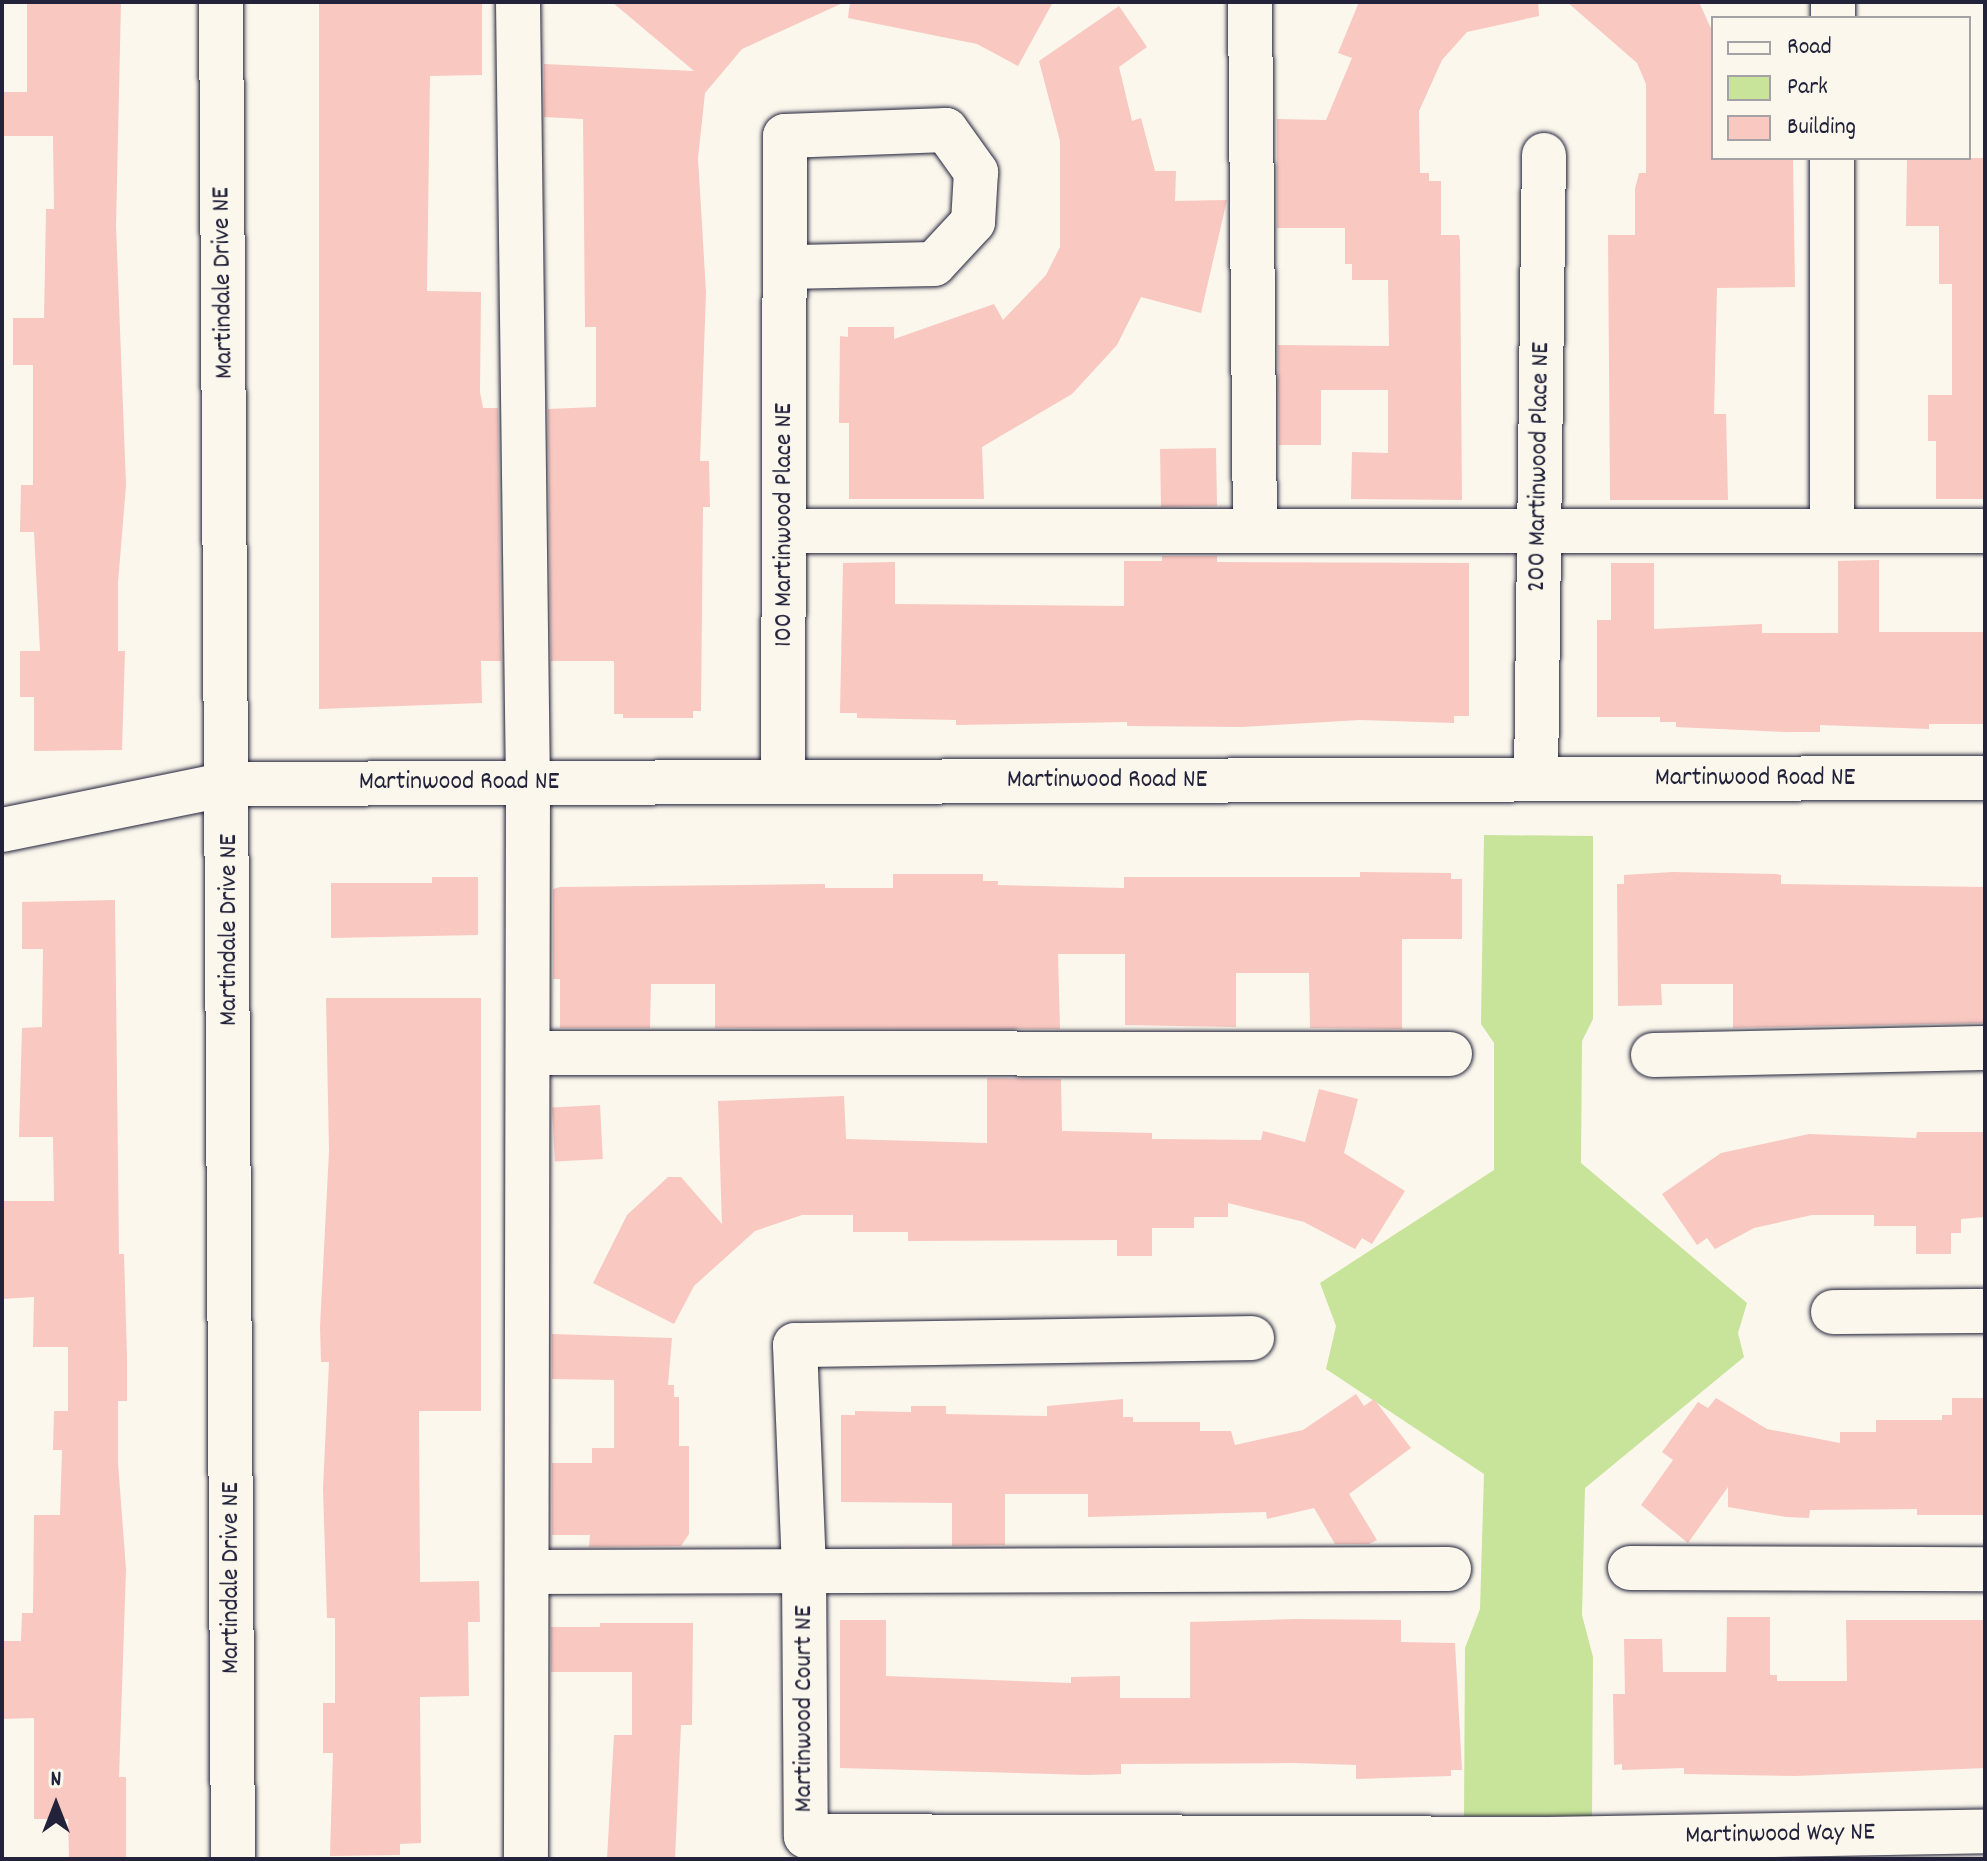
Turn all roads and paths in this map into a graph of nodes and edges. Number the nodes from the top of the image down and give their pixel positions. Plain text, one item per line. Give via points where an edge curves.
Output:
1 (221, 2) edge
2 (518, 2) edge
3 (1250, 2) edge
4 (1544, 155) dead end
5 (1832, 160) edge
6 (785, 267) junction
7 (1255, 529) junction
8 (1539, 530) junction
9 (785, 531) junction
10 (1832, 531) junction
11 (1985, 531) edge
12 (1985, 778) edge
13 (1536, 779) junction
14 (783, 782) junction
15 (528, 783) junction
16 (229, 784) junction
17 (2, 830) edge
18 (1985, 1048) edge
19 (528, 1053) junction
20 (1450, 1054) dead end
21 (1653, 1055) dead end
22 (1985, 1311) edge
23 (1833, 1312) dead end
24 (1252, 1338) dead end
25 (1630, 1568) dead end
26 (1449, 1569) dead end
27 (1985, 1569) edge
28 (804, 1571) junction
29 (527, 1572) junction
30 (1985, 1831) edge
31 (1548, 1849) edge
32 (233, 1859) edge
33 (526, 1859) edge

1 - 16 street, Martindale Drive NE
2 - 15 street
3 - 7 street
4 - 8 street, 200 Martinwood Place NE
5 - 10 street
6 - 6 street, 100 Martinwood Place NE via 934,264 973,222 976,172 946,130 785,136
6 - 9 street, 100 Martinwood Place NE
7 - 8 street
7 - 9 street
8 - 10 street
8 - 13 street, 200 Martinwood Place NE
9 - 14 street, 100 Martinwood Place NE
10 - 11 street
12 - 13 street, Martinwood Road NE
13 - 14 street, Martinwood Road NE
14 - 15 street, Martinwood Road NE
15 - 16 street, Martinwood Road NE
15 - 19 street
16 - 17 street, Martinwood Road NE
16 - 32 street, Martindale Drive NE
18 - 21 street
19 - 20 street
19 - 29 street
22 - 23 street
24 - 28 street, Martinwood Court NE via 795,1345
25 - 27 street
26 - 28 street
28 - 29 street
28 - 31 street, Martinwood Court NE via 806,1836
29 - 33 street
30 - 31 street, Martinwood Way NE

